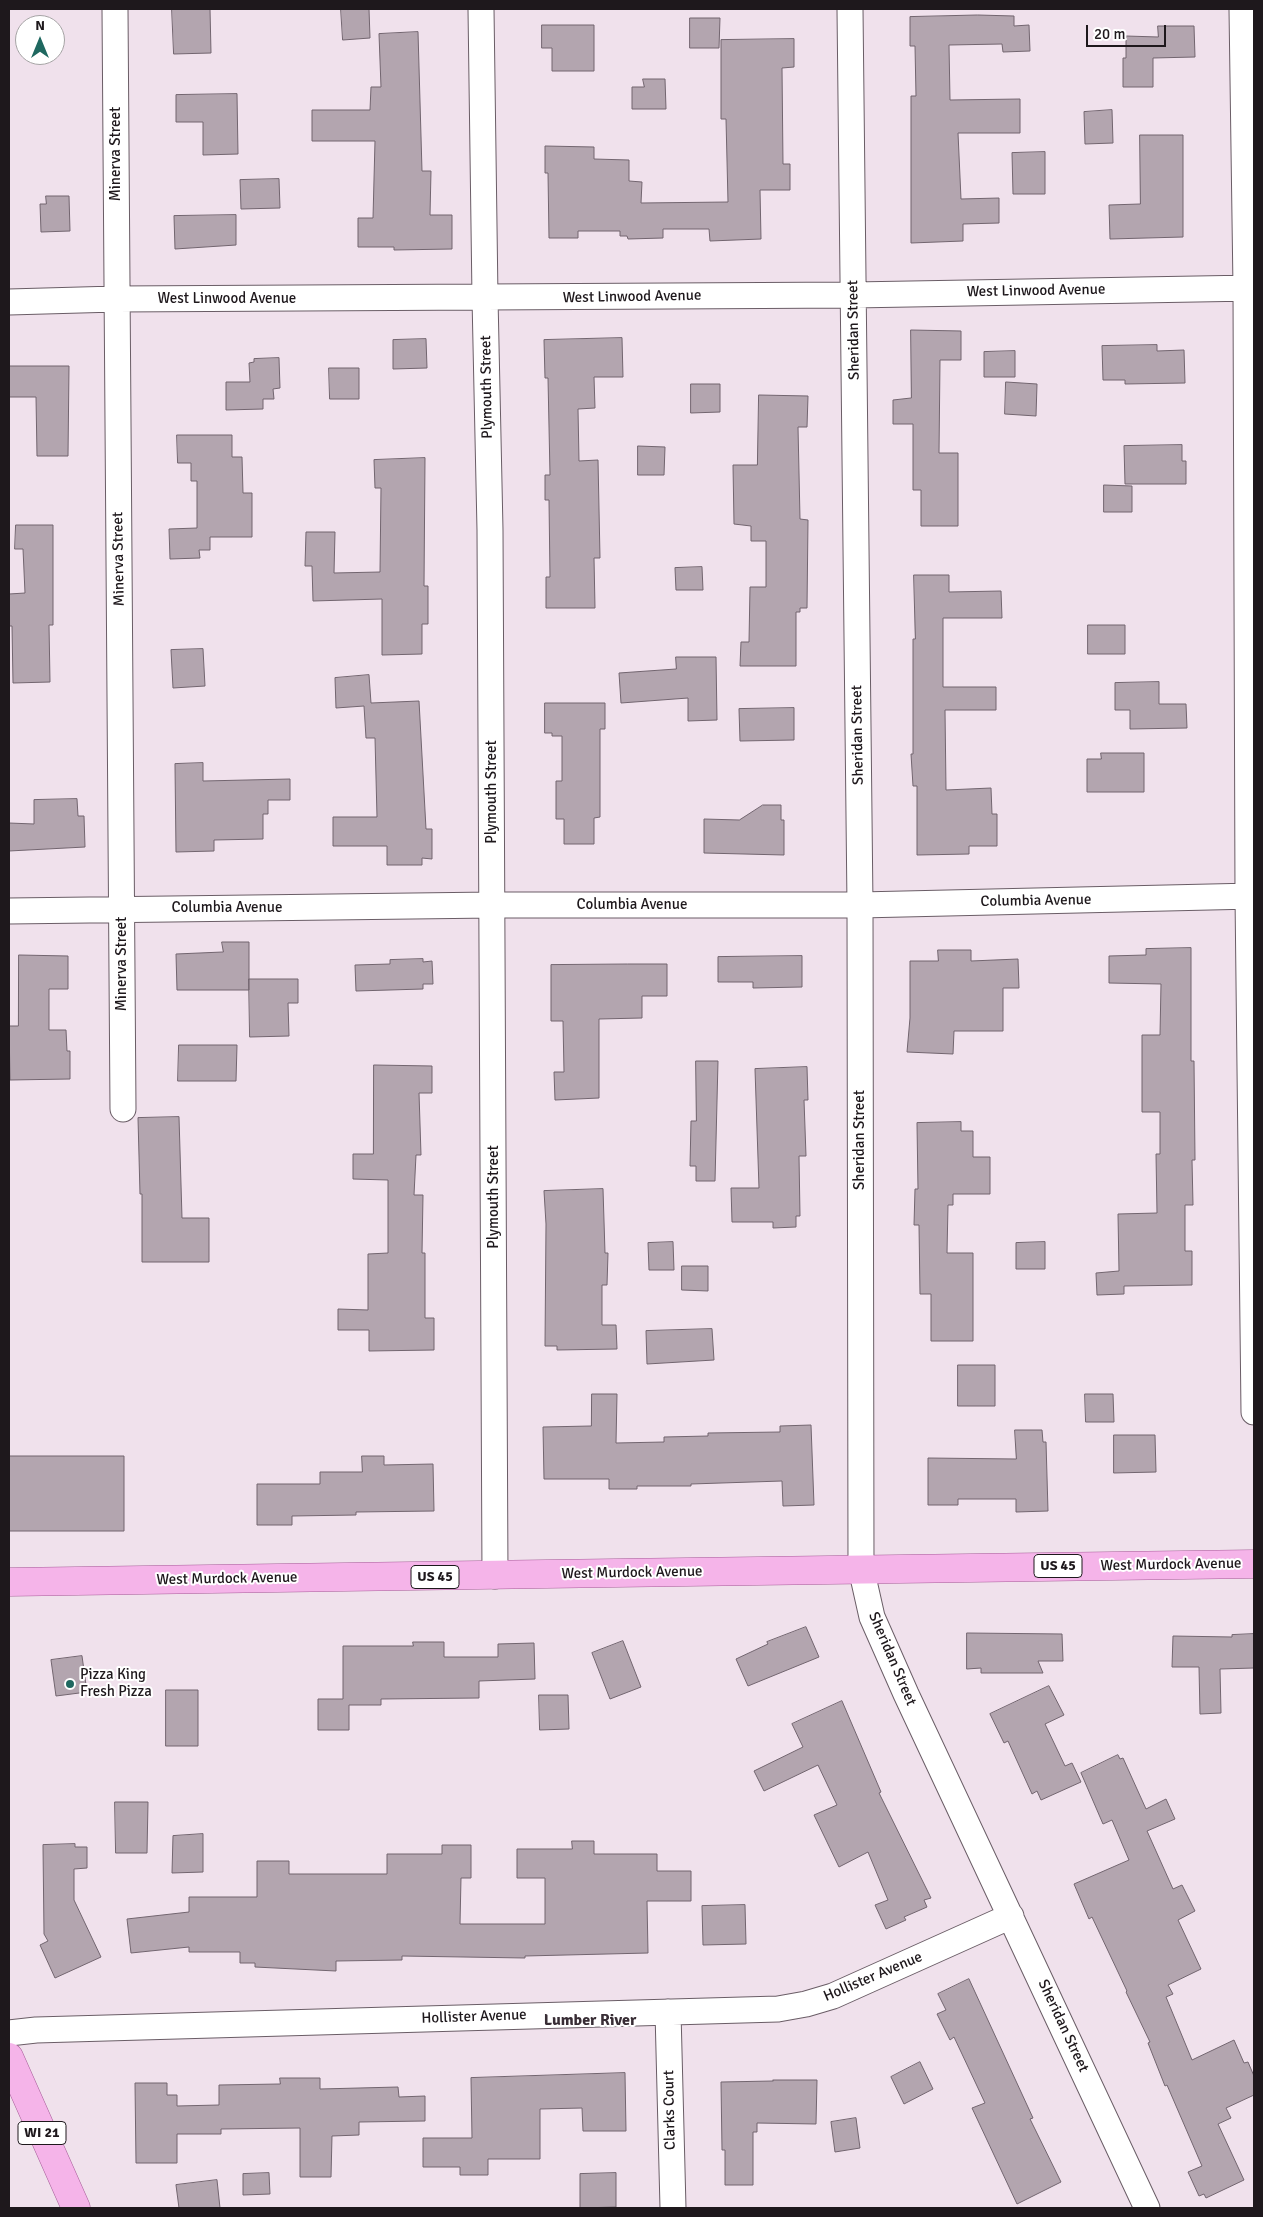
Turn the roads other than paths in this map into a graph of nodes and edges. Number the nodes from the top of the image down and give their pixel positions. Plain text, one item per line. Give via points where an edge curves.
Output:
1 (115, 9) edge
2 (481, 9) edge
3 (850, 9) edge
4 (1242, 9) edge
5 (1250, 288) edge
6 (854, 294) junction
7 (485, 298) junction
8 (116, 299) junction
9 (9, 302) edge
10 (1251, 896) edge
11 (493, 905) junction
12 (860, 905) junction
13 (122, 909) junction
14 (9, 911) edge
15 (123, 1109) dead end
16 (1254, 1412) edge
17 (1254, 1564) edge
18 (861, 1568) junction
19 (495, 1576) junction
20 (9, 1582) edge
21 (1011, 1916) junction
22 (668, 2012) junction
23 (9, 2033) edge
24 (9, 2057) edge
25 (76, 2208) edge
26 (673, 2208) edge
27 (1148, 2208) edge

1 - 8 street, Minerva Street
2 - 7 street, Plymouth Street
3 - 6 street, Sheridan Street
4 - 5 street
5 - 6 street, West Linwood Avenue
5 - 10 street
6 - 7 street, West Linwood Avenue
6 - 12 street, Sheridan Street
7 - 8 street, West Linwood Avenue
7 - 11 street, Plymouth Street
8 - 9 street, West Linwood Avenue
8 - 13 street, Minerva Street
10 - 12 street, Columbia Avenue
10 - 16 street
11 - 12 street, Columbia Avenue
11 - 13 street, Columbia Avenue
11 - 19 street, Plymouth Street
12 - 18 street, Sheridan Street
13 - 14 street, Columbia Avenue
13 - 15 street, Minerva Street
17 - 18 main road, West Murdock Avenue / US 45
18 - 19 main road, West Murdock Avenue / US 45
18 - 21 street, Sheridan Street via 872,1617
19 - 20 main road, West Murdock Avenue / US 45
21 - 22 street, Hollister Avenue via 832,1996 806,2004 778,2009
21 - 27 street, Sheridan Street
22 - 23 street, Hollister Avenue
22 - 26 street, Clarks Court
24 - 25 main road, WI 21

